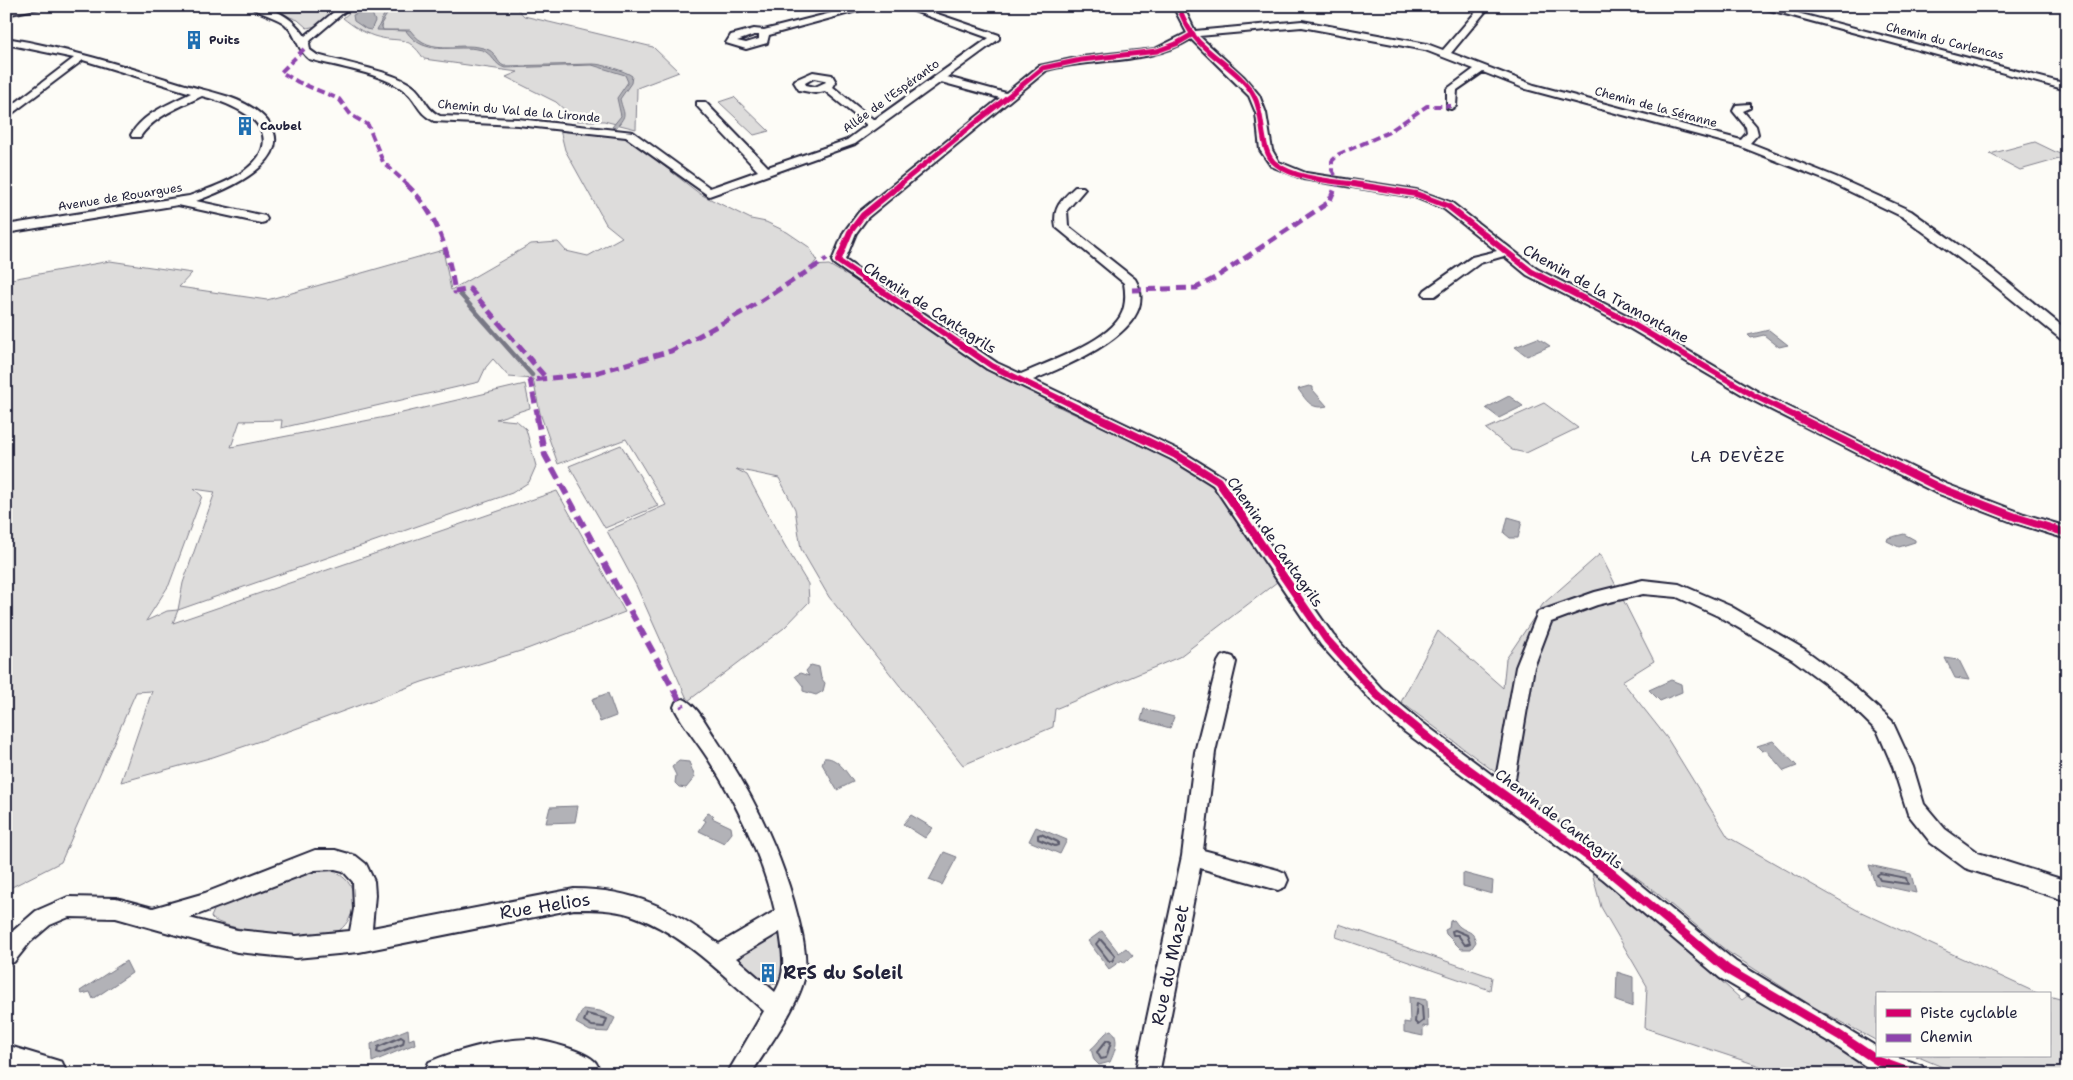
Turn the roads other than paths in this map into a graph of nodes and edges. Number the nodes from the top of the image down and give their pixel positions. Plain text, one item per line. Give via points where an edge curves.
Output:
1 (46, 6) edge
2 (254, 6) edge
3 (347, 6) edge
4 (871, 6) edge
5 (904, 6) edge
6 (1178, 6) edge
7 (1486, 6) edge
8 (1759, 6) edge
9 (6, 12) edge
10 (764, 34) dead end
11 (1193, 34) junction
12 (6, 41) edge
13 (304, 43) junction
14 (1445, 54) junction
15 (80, 58) junction
16 (1481, 69) junction
17 (940, 78) junction
18 (827, 87) dead end
19 (2067, 87) edge
20 (199, 93) junction
21 (1006, 97) junction
22 (701, 104) dead end
23 (1451, 106) dead end
24 (1746, 106) dead end
25 (6, 115) edge
26 (874, 126) junction
27 (136, 136) dead end
28 (1743, 144) junction
29 (766, 172) junction
30 (1079, 189) dead end
31 (709, 192) joint
32 (180, 202) junction
33 (261, 219) dead end
34 (6, 229) edge
35 (1506, 252) junction
36 (1430, 293) dead end
37 (2067, 337) edge
38 (1020, 380) junction
39 (2067, 533) edge
40 (1227, 662) dead end
41 (683, 707) dead end
42 (1503, 794) junction
43 (1192, 856) junction
44 (1278, 880) dead end
45 (2067, 891) edge
46 (787, 916) junction
47 (154, 918) junction
48 (359, 941) junction
49 (6, 954) edge
50 (717, 957) junction
51 (778, 1009) junction
52 (6, 1062) edge
53 (1885, 1068) edge
54 (446, 1073) edge
55 (50, 1074) edge
56 (584, 1074) edge
57 (738, 1074) edge
58 (1147, 1074) edge
59 (1914, 1074) edge

1 - 9 street
2 - 13 street, Chemin du Val de la Lironde via 289,22
3 - 13 street
4 - 10 street
5 - 17 street, Allée de l'Espéranto via 996,37
6 - 11 street, Chemin de la Tramontane
7 - 14 street
8 - 19 street, Chemin du Carlencas
11 - 14 street, Chemin de la Séranne via 1302,24 1427,47
11 - 21 street, Chemin de Cantagrils via 1149,54 1045,66
11 - 35 street, Chemin de la Tramontane via 1254,95 1261,113 1268,154 1275,164 1287,171 1318,179 1416,194 1448,206
12 - 15 street, Avenue de Rouargues via 38,45
13 - 31 street, Chemin du Val de la Lironde via 305,51 313,57 402,84 434,118 518,122 629,134
14 - 16 street, Chemin de la Séranne
15 - 20 street, Avenue de Rouargues
15 - 25 street
16 - 23 street via 1452,89
16 - 28 street, Chemin de la Séranne via 1530,87
17 - 21 street
17 - 26 street, Allée de l'Espéranto
18 - 26 street
20 - 27 street via 153,118 140,128
20 - 32 street, Avenue de Rouargues via 229,102 256,116 268,133 270,148 262,160 241,177
21 - 38 street, Chemin de Cantagrils via 863,215 850,232 838,261 992,366
22 - 29 street
24 - 28 street via 1738,111 1751,126 1753,134
26 - 29 street, Allée de l'Espéranto via 845,145
28 - 37 street, Chemin de la Séranne via 1832,179 1907,214 1987,272
29 - 31 street, Allée de l'Espéranto
30 - 38 street via 1062,207 1059,216 1062,227 1130,282 1132,305 1126,320 1084,352
32 - 33 street
32 - 34 street, Avenue de Rouargues
35 - 36 street via 1476,260
35 - 39 street, Chemin de la Tramontane via 1532,272 1833,435 1940,488
38 - 42 street, Chemin de Cantagrils via 1176,455 1218,481 1306,612 1350,667 1412,726
40 - 43 street, Rue du Mazet via 1205,752
41 - 46 street via 720,758 764,842
42 - 45 street via 1525,667 1544,617 1643,587 1679,591 1724,611 1798,654 1844,688 1885,727 1903,767 1915,808 1938,836 1972,861
42 - 53 street, Chemin de Cantagrils via 1610,872 1728,970 1839,1035
43 - 44 street
43 - 58 street, Rue du Mazet
46 - 50 street
46 - 51 street via 794,949 795,976
47 - 48 street, Rue Helios via 210,935 276,946
47 - 48 street via 205,903 315,860 331,858 347,861 359,870 365,886 366,904
47 - 49 street, Rue Helios via 116,908 68,907 43,918
48 - 50 street, Rue Helios via 590,898 631,905 655,915
50 - 51 street, Rue Helios
51 - 57 street
52 - 55 street
53 - 59 street, Chemin de Cantagrils
54 - 56 street via 524,1054 574,1067

